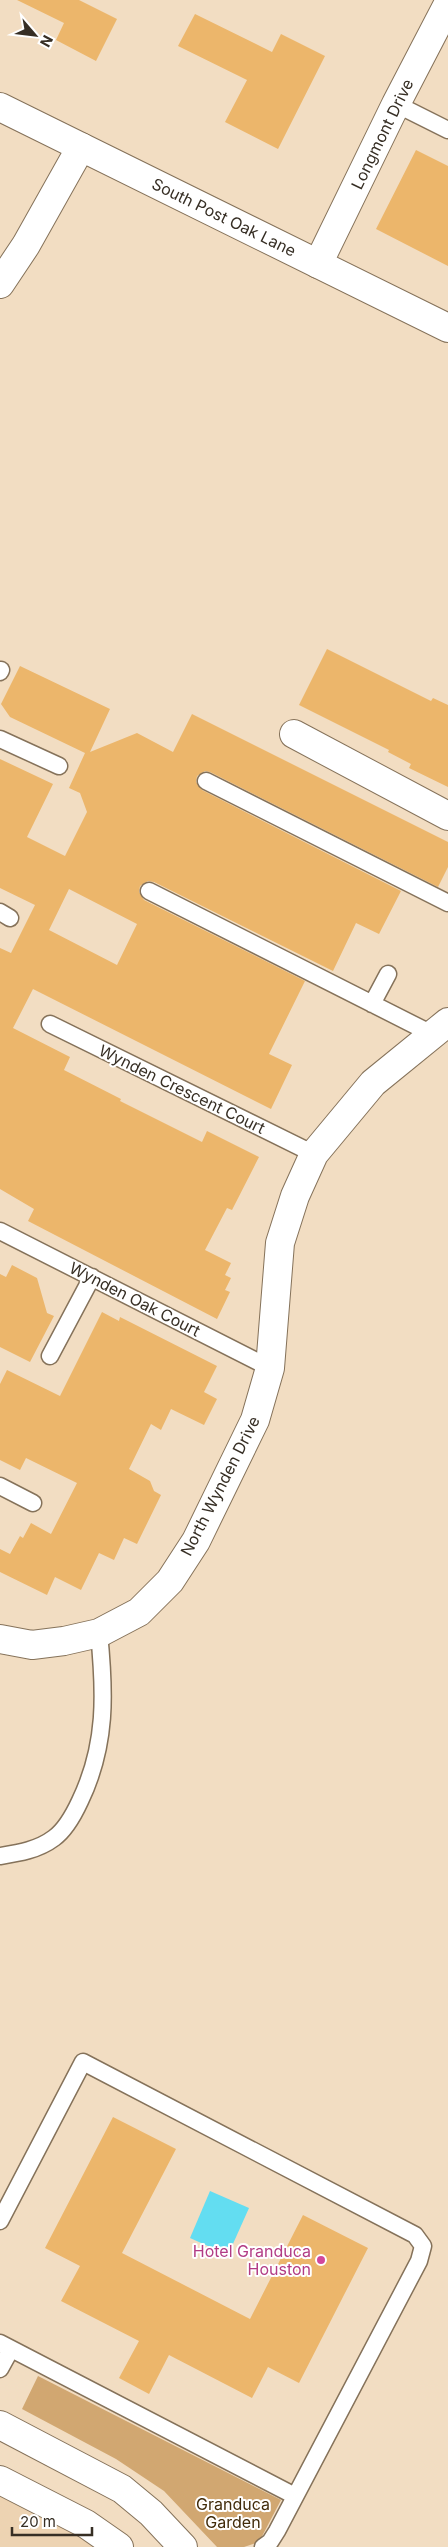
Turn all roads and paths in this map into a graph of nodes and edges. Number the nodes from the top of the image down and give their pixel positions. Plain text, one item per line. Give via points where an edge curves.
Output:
1 (448, 4) edge
2 (396, 104) junction
3 (0, 107) edge
4 (448, 130) edge
5 (80, 147) junction
6 (318, 264) junction
7 (0, 284) edge
8 (448, 328) edge
9 (294, 734) dead end
10 (0, 738) edge
11 (59, 766) dead end
12 (206, 780) dead end
13 (448, 816) edge
14 (149, 891) dead end
15 (448, 904) edge
16 (388, 974) dead end
17 (372, 1004) junction
18 (50, 1024) dead end
19 (440, 1028) edge
20 (314, 1154) junction
21 (0, 1231) edge
22 (92, 1277) junction
23 (50, 1356) dead end
24 (270, 1368) junction
25 (0, 1486) edge
26 (33, 1503) dead end
27 (99, 1633) junction
28 (0, 1639) edge
29 (0, 1856) edge
30 (0, 2220) edge
31 (5, 2346) edge
32 (0, 2368) edge
33 (0, 2425) edge
34 (0, 2480) edge
35 (295, 2496) junction
36 (119, 2547) edge
37 (183, 2547) edge
38 (264, 2547) edge

1 - 2 street, Longmont Drive
2 - 4 lane
2 - 6 street, Longmont Drive
3 - 5 street, South Post Oak Lane
5 - 6 street, South Post Oak Lane
5 - 7 street via 26,245
6 - 8 street, South Post Oak Lane
9 - 13 street
10 - 11 lane
12 - 15 lane
14 - 17 lane
16 - 17 lane
17 - 19 lane
18 - 20 lane, Wynden Crescent Court
19 - 20 street, North Wynden Drive via 373,1083
20 - 24 street, North Wynden Drive via 295,1196 280,1243
21 - 22 lane, Wynden Oak Court
22 - 23 lane
22 - 24 lane, Wynden Oak Court
24 - 27 street, North Wynden Drive via 255,1420 196,1541 170,1581 139,1612
25 - 26 lane
27 - 28 street, North Wynden Drive via 32,1645
27 - 29 lane via 104,1686 100,1749 86,1789 74,1814 55,1838 26,1852
30 - 35 lane via 83,2062 415,2235 423,2246 419,2261
31 - 32 lane
31 - 35 lane
33 - 37 street via 122,2490 151,2513
34 - 36 street via 86,2524
35 - 38 lane via 277,2531

